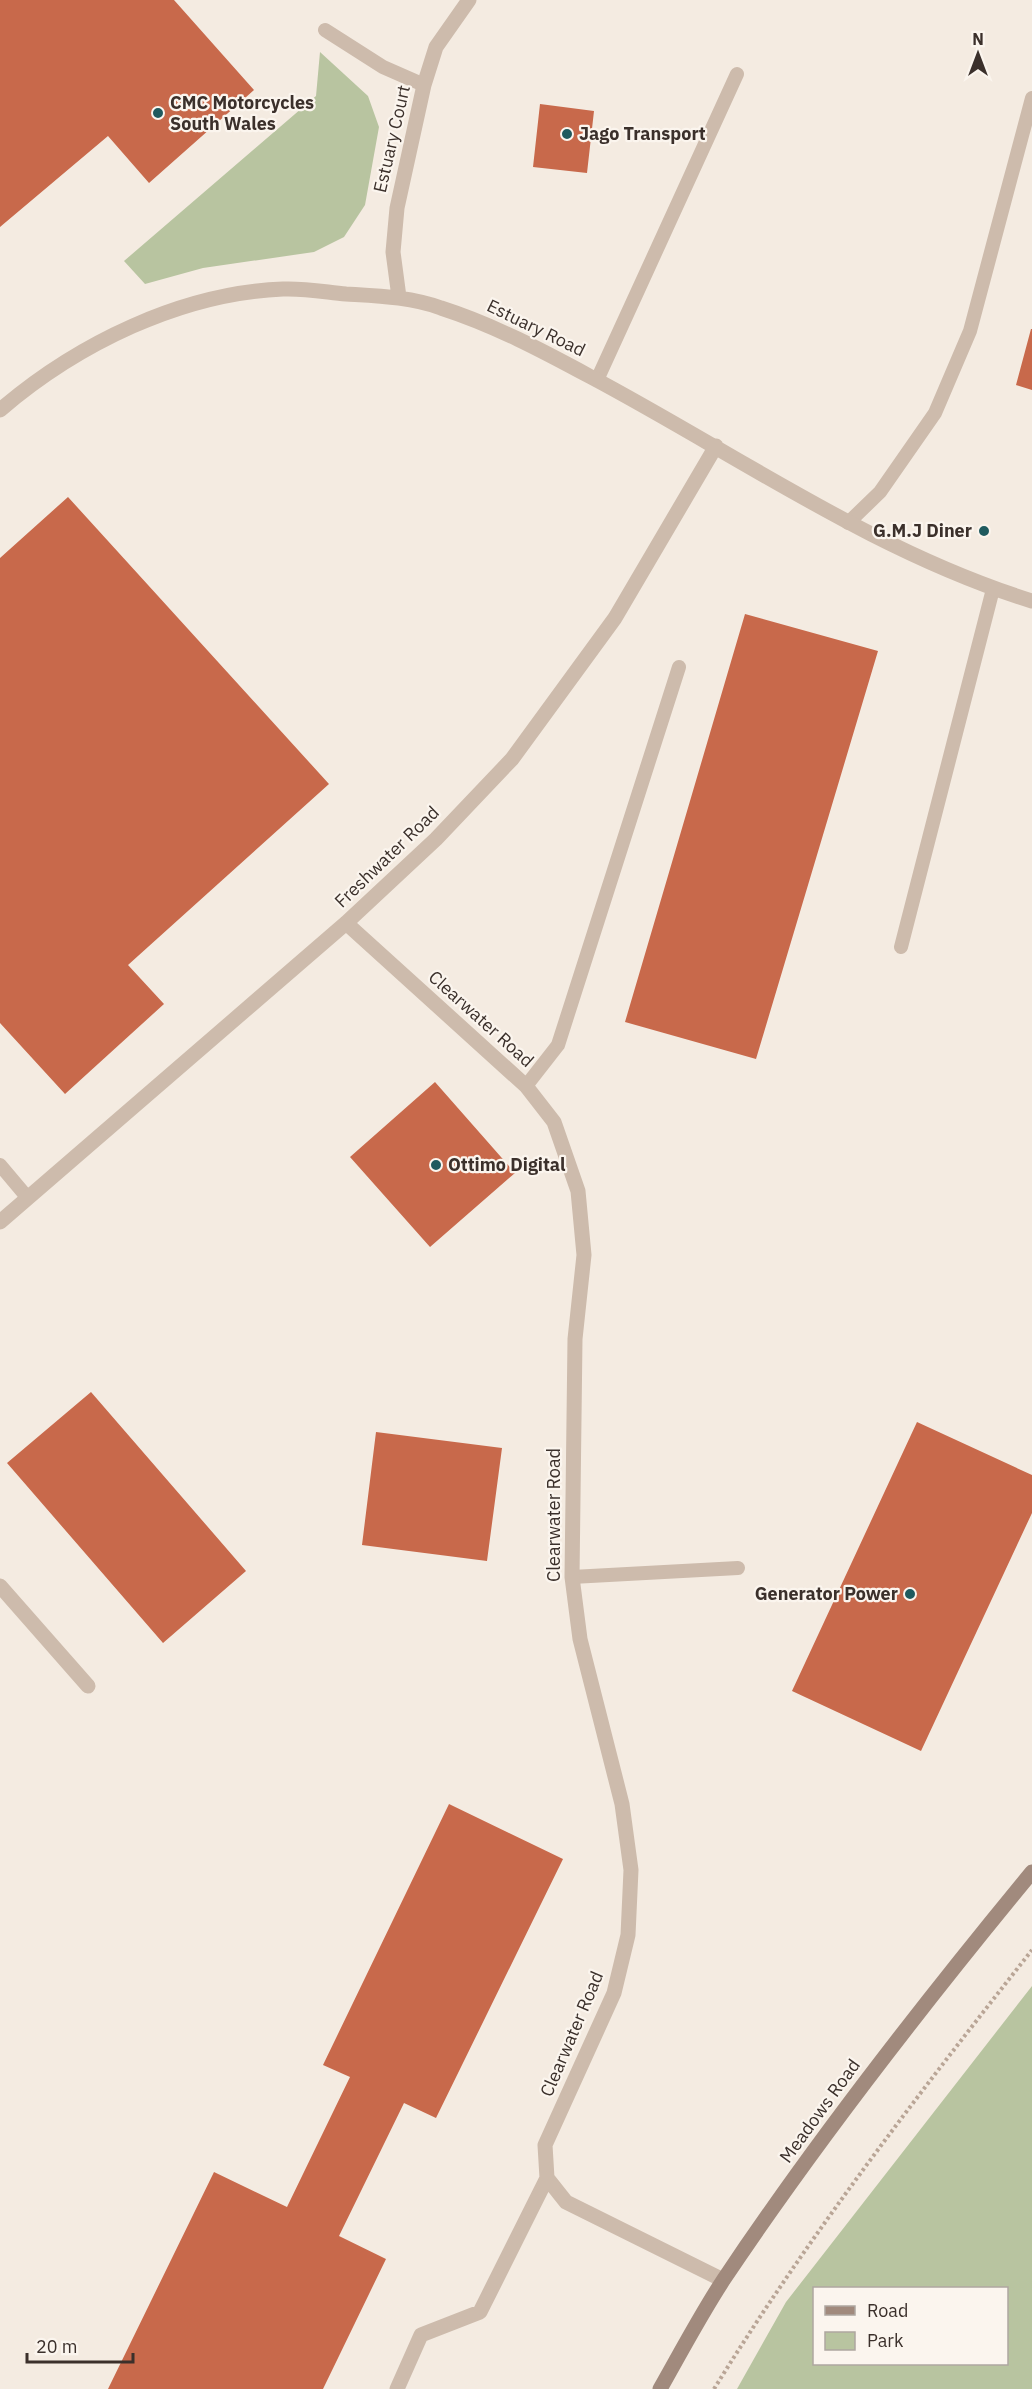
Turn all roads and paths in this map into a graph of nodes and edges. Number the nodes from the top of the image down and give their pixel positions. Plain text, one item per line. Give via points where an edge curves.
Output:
1 (470, 0) edge
2 (325, 30) dead end
3 (737, 74) dead end
4 (424, 85) junction
5 (1032, 98) edge
6 (399, 297) junction
7 (597, 380) junction
8 (0, 410) edge
9 (716, 446) junction
10 (848, 522) junction
11 (993, 589) junction
12 (1032, 601) edge
13 (679, 667) dead end
14 (346, 923) junction
15 (901, 947) dead end
16 (526, 1086) junction
17 (0, 1165) edge
18 (27, 1197) junction
19 (0, 1222) edge
20 (738, 1568) dead end
21 (572, 1577) junction
22 (0, 1586) edge
23 (88, 1686) dead end
24 (1032, 1872) edge
25 (1032, 1950) edge
26 (547, 2178) junction
27 (723, 2280) junction
28 (397, 2389) edge
29 (660, 2389) edge
30 (714, 2389) edge

1 - 4 street, Estuary Court via 436,47
2 - 4 lane via 383,67
3 - 7 lane
4 - 6 street, Estuary Court via 397,208 393,252
5 - 10 lane via 970,331 935,413 880,492
6 - 7 street, Estuary Road via 488,326
6 - 8 street, Estuary Road via 284,289 219,297 145,320 72,358
7 - 9 street, Estuary Road
9 - 10 street, Estuary Road
9 - 14 street, Freshwater Road via 615,618 512,759 436,839
10 - 11 street, Estuary Road
11 - 12 street, Estuary Road
11 - 15 lane
13 - 16 lane via 558,1045
14 - 16 street, Clearwater Road
14 - 18 street, Freshwater Road
16 - 21 street, Clearwater Road via 558,1132 578,1191 584,1255 575,1339
17 - 18 lane
18 - 19 street, Freshwater Road
20 - 21 lane
21 - 26 street, Clearwater Road via 580,1639 622,1804 631,1870 628,1935 614,1993 545,2145
22 - 23 street
24 - 27 street, Meadows Road via 942,1980 819,2143
25 - 30 path via 928,2081 817,2233
26 - 27 street via 566,2202
26 - 28 street via 480,2312 421,2335
27 - 29 street, Meadows Road

